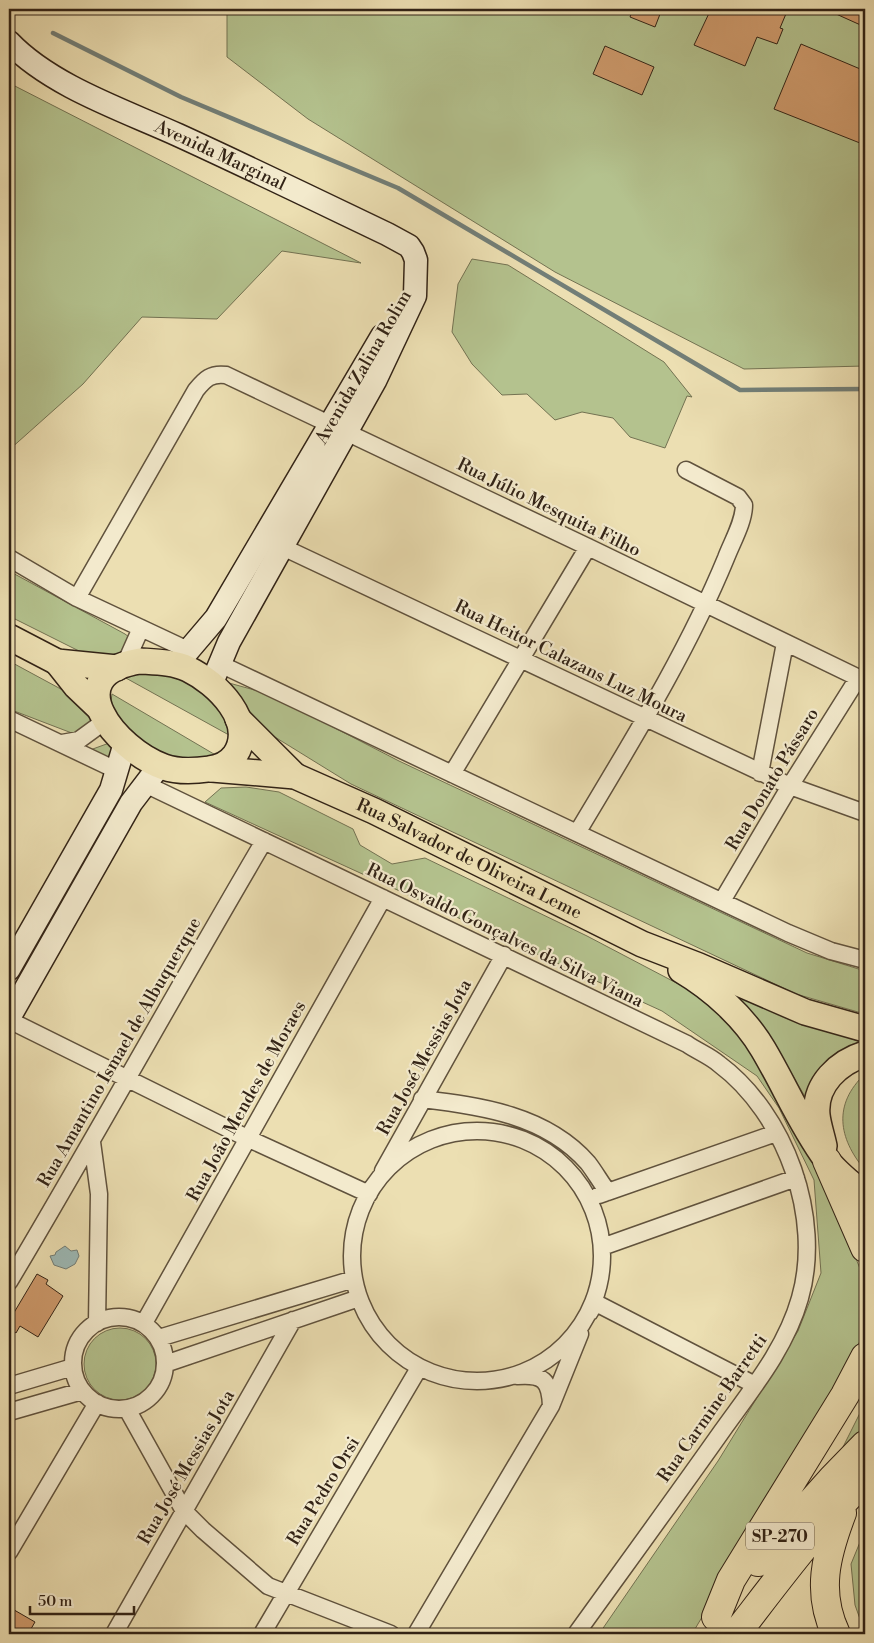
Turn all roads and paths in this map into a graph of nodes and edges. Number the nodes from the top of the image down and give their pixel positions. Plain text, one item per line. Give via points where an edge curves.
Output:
1 (9, 42) edge
2 (416, 277) joint
3 (337, 429) junction
4 (686, 470) dead end
5 (272, 542) junction
6 (588, 547) junction
7 (9, 558) edge
8 (77, 598) junction
9 (706, 606) junction
10 (141, 628) junction
11 (9, 637) edge
12 (785, 643) junction
13 (183, 658) junction
14 (522, 659) junction
15 (57, 662) junction
16 (121, 666) junction
17 (216, 675) junction
18 (862, 680) edge
19 (102, 714) junction
20 (238, 718) junction
21 (9, 719) edge
22 (645, 719) junction
23 (62, 743) junction
24 (125, 743) junction
25 (212, 769) junction
26 (118, 771) junction
27 (760, 772) junction
28 (452, 774) junction
29 (153, 775) junction
30 (295, 776) junction
31 (790, 786) junction
32 (865, 813) edge
33 (577, 833) junction
34 (264, 841) junction
35 (383, 898) junction
36 (722, 901) junction
37 (642, 944) junction
38 (504, 955) junction
39 (865, 960) edge
40 (9, 969) edge
41 (9, 1019) edge
42 (865, 1029) edge
43 (865, 1054) edge
44 (125, 1079) junction
45 (420, 1102) junction
46 (776, 1133) junction
47 (247, 1138) junction
48 (428, 1141) junction
49 (92, 1142) junction
50 (827, 1161) junction
51 (796, 1178) junction
52 (379, 1179) junction
53 (608, 1192) junction
54 (369, 1194) junction
55 (865, 1195) edge
56 (589, 1199) junction
57 (602, 1247) junction
58 (865, 1248) edge
59 (354, 1279) junction
60 (9, 1282) edge
61 (359, 1298) junction
62 (594, 1302) junction
63 (293, 1320) junction
64 (97, 1322) junction
65 (144, 1323) junction
66 (159, 1338) junction
67 (865, 1357) edge
68 (165, 1364) junction
69 (73, 1367) junction
70 (419, 1368) junction
71 (507, 1377) junction
72 (755, 1384) junction
73 (9, 1386) edge
74 (82, 1391) junction
75 (97, 1403) junction
76 (551, 1406) junction
77 (128, 1409) junction
78 (9, 1412) edge
79 (865, 1445) edge
80 (857, 1487) edge
81 (184, 1511) junction
82 (9, 1552) edge
83 (286, 1593) junction
84 (710, 1626) edge
85 (114, 1634) edge
86 (262, 1634) edge
87 (391, 1634) edge
88 (416, 1634) edge
89 (576, 1634) edge
90 (736, 1634) edge
91 (836, 1634) edge

1 - 2 main road, Avenida Marginal via 23,57 64,83 236,161 402,242 413,252
2 - 3 main road, Avenida Zalina Rolim via 415,296 401,328
3 - 5 main road, Avenida Zalina Rolim
3 - 6 street, Rua Júlio Mesquita Filho
3 - 8 street, Rua Júlio Mesquita Filho via 226,376 214,374 204,379
4 - 9 street via 738,497 744,505
5 - 13 main road, Avenida Zalina Rolim
5 - 14 street, Rua Heitor Calazans Luz Moura
5 - 17 main road, Avenida Zalina Rolim
6 - 9 street, Rua Júlio Mesquita Filho
6 - 14 street
7 - 8 street
8 - 10 street
9 - 12 street, Rua Júlio Mesquita Filho
9 - 22 street
10 - 13 street
10 - 16 street
11 - 15 main road
12 - 18 street, Rua Júlio Mesquita Filho
12 - 27 street
13 - 16 main road via 140,661
13 - 17 main road via 194,672
14 - 22 street, Rua Heitor Calazans Luz Moura
14 - 28 street
15 - 16 main road
15 - 19 main road
16 - 19 main road via 107,675 100,685 96,698
17 - 20 main road
17 - 28 street
18 - 31 street, Rua Donato Pássaro
19 - 23 street via 79,740
19 - 24 main road
20 - 25 main road via 242,734 240,747 231,760
20 - 30 main road
21 - 23 street
22 - 27 street, Rua Heitor Calazans Luz Moura
22 - 33 street
23 - 26 street
24 - 26 main road
24 - 29 main road via 146,759
25 - 29 main road via 176,770
25 - 30 main road
26 - 40 main road via 111,790
27 - 31 street, Rua Heitor Calazans Luz Moura
28 - 33 street
29 - 34 street, Rua Osvaldo Gonçalves da Silva Viana
29 - 41 main road via 131,803
30 - 37 main road, Rua Salvador de Oliveira Leme
31 - 32 street, Rua Heitor Calazans Luz Moura
31 - 36 street, Rua Donato Pássaro
33 - 36 street
34 - 35 street, Rua Osvaldo Gonçalves da Silva Viana
34 - 44 street, Rua Amantino Ismael de Albuquerque
35 - 38 street, Rua Osvaldo Gonçalves da Silva Viana
35 - 47 street, Rua João Mendes de Moraes
36 - 39 street via 788,933
37 - 42 main road via 804,1012
37 - 50 main road via 716,994 743,1021 763,1048
38 - 45 street, Rua José Messias Jota
38 - 46 street, Rua Osvaldo Gonçalves da Silva Viana via 687,1044 720,1064 752,1094
41 - 44 street
43 - 50 main road via 850,1059 833,1072 821,1091 817,1113
44 - 47 street
44 - 49 street, Rua Amantino Ismael de Albuquerque
45 - 48 street via 414,1127 419,1137
45 - 52 street, Rua José Messias Jota
45 - 53 street via 461,1103 520,1118 564,1143 588,1163
46 - 51 street, Rua Osvaldo Gonçalves da Silva Viana
46 - 53 street
47 - 54 street
47 - 65 street, Rua João Mendes de Moraes
48 - 52 street
48 - 56 street via 454,1133 480,1131 507,1134 532,1143 574,1176
49 - 60 street, Rua Amantino Ismael de Albuquerque
49 - 64 street via 99,1194
50 - 55 main road
50 - 58 highway
51 - 57 street
51 - 72 street, Rua Carmine Barretti via 804,1211 807,1248 800,1298 784,1340
52 - 54 street
53 - 56 street
54 - 59 street via 353,1235
56 - 57 street via 598,1222
57 - 62 street via 601,1275
59 - 61 street
59 - 66 street
61 - 63 street
61 - 70 street via 368,1320 382,1339
62 - 71 street via 568,1343 542,1363
62 - 72 street
62 - 76 street
63 - 68 street
63 - 81 street, Rua José Messias Jota
64 - 65 street via 124,1316
64 - 69 street via 77,1343
65 - 66 street
66 - 68 street
67 - 84 highway via 731,1580
68 - 77 street via 160,1385 148,1399
69 - 73 street
69 - 74 street
70 - 71 street via 449,1378 481,1381
70 - 83 street, Rua Pedro Orsi
71 - 76 street via 545,1380
72 - 89 street, Rua Carmine Barretti
74 - 75 street
74 - 78 street
75 - 77 street via 108,1408
75 - 82 street
76 - 88 street
77 - 81 street
79 - 84 highway, SP-270 via 769,1549
80 - 90 highway, SP-270 via 790,1564
80 - 91 highway via 829,1548 824,1595
81 - 83 street via 268,1586
81 - 85 street, Rua José Messias Jota
83 - 86 street, Rua Pedro Orsi
83 - 87 street

